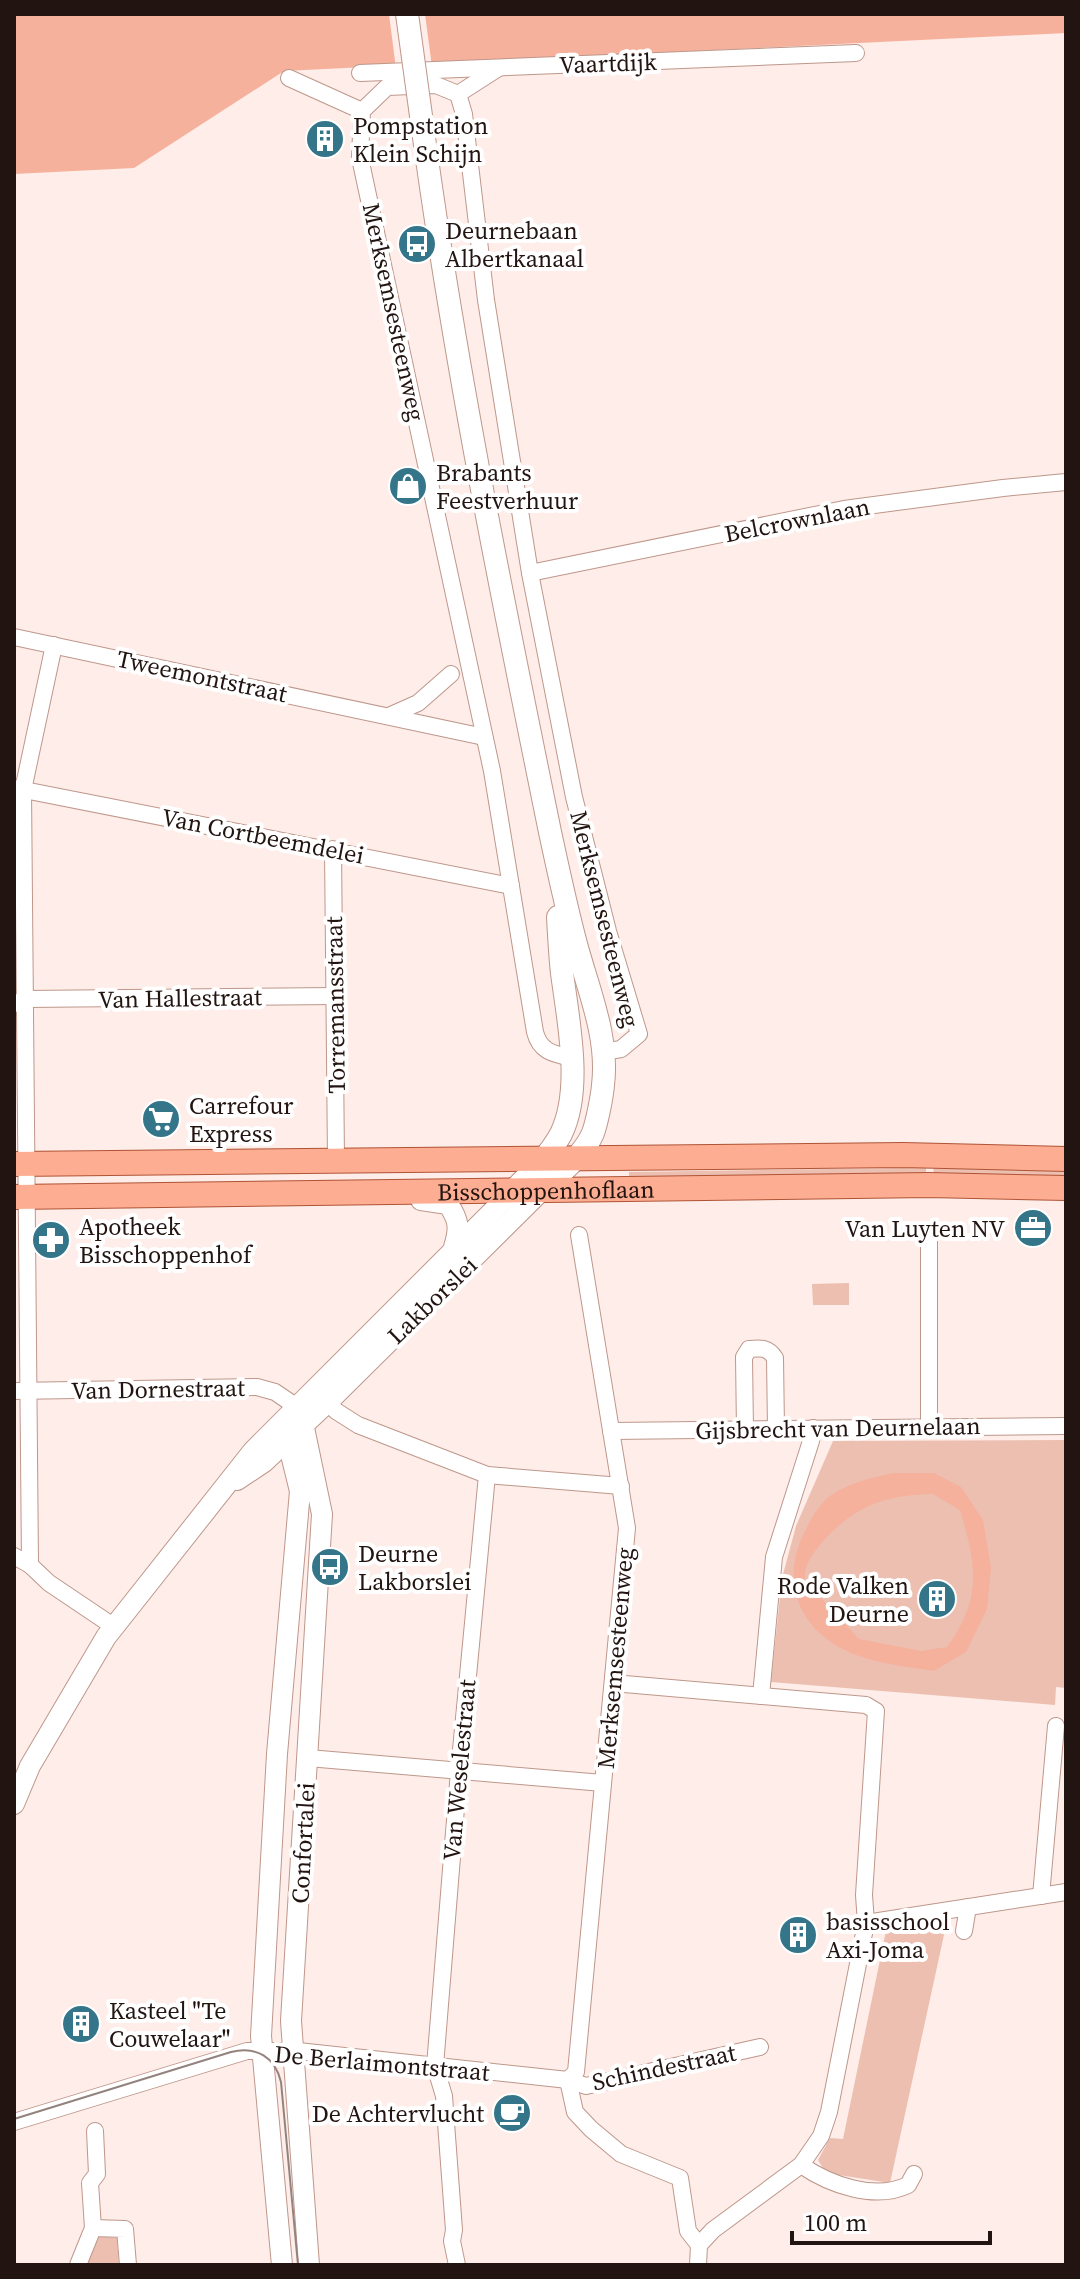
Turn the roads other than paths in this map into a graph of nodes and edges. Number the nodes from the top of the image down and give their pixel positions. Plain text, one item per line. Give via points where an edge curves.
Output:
1 (407, 14) edge
2 (856, 53) dead end
3 (500, 67) junction
4 (360, 73) dead end
5 (289, 78) dead end
6 (458, 94) junction
7 (362, 111) junction
8 (1066, 482) edge
9 (530, 573) junction
10 (14, 637) edge
11 (54, 645) junction
12 (451, 674) dead end
13 (390, 715) junction
14 (484, 737) junction
15 (19, 789) edge
16 (551, 836) junction
17 (333, 849) junction
18 (511, 886) junction
19 (20, 959) edge
20 (334, 996) junction
21 (20, 1002) edge
22 (603, 1052) junction
23 (572, 1058) junction
24 (574, 1158) junction
25 (545, 1159) junction
26 (1066, 1159) edge
27 (336, 1161) junction
28 (20, 1164) edge
29 (1066, 1188) edge
30 (399, 1190) junction
31 (513, 1191) junction
32 (541, 1191) junction
33 (20, 1197) edge
34 (929, 1234) dead end
35 (579, 1235) dead end
36 (454, 1247) junction
37 (422, 1280) junction
38 (436, 1296) junction
39 (22, 1391) edge
40 (328, 1402) junction
41 (292, 1423) junction
42 (929, 1426) junction
43 (1066, 1426) edge
44 (813, 1428) junction
45 (776, 1429) junction
46 (745, 1430) junction
47 (611, 1431) junction
48 (487, 1475) junction
49 (621, 1486) junction
50 (308, 1496) junction
51 (14, 1556) edge
52 (30, 1565) junction
53 (110, 1623) junction
54 (613, 1683) junction
55 (761, 1696) junction
56 (1056, 1726) dead end
57 (308, 1758) junction
58 (21, 1763) edge
59 (459, 1771) junction
60 (603, 1783) junction
61 (14, 1804) edge
62 (1066, 1892) edge
63 (1041, 1896) junction
64 (968, 1907) junction
65 (866, 1923) junction
66 (964, 1931) dead end
67 (760, 2047) dead end
68 (262, 2051) junction
69 (293, 2052) junction
70 (435, 2066) junction
71 (568, 2080) junction
72 (14, 2122) edge
73 (95, 2131) dead end
74 (801, 2165) junction
75 (914, 2174) dead end
76 (93, 2228) junction
77 (699, 2245) junction
78 (78, 2265) edge
79 (128, 2265) edge
80 (282, 2265) edge
81 (309, 2265) edge
82 (457, 2265) edge
83 (698, 2265) edge

1 - 16 main road, Merksemsesteenweg, bridge via 440,247
2 - 3 street, Vaartdijk
3 - 4 street, Vaartdijk
3 - 6 street
5 - 7 street
6 - 7 street via 436,85 387,87
6 - 9 street, Merksemsesteenweg
7 - 14 street, Merksemsesteenweg via 360,158
8 - 9 street, Belcrownlaan via 844,509
9 - 22 street, Merksemsesteenweg via 574,797 639,1034 621,1049
10 - 11 street, Tweemontstraat
11 - 13 street, Tweemontstraat
11 - 15 street
12 - 13 street via 418,703
13 - 14 street, Tweemontstraat
14 - 18 street, Merksemsesteenweg
15 - 17 street, Van Cortbeemdelei
15 - 19 street
16 - 22 main road, Merksemsesteenweg
16 - 23 main road, Merksemsesteenweg
17 - 18 street, Van Cortbeemdelei
17 - 20 street, Torremansstraat
18 - 23 street, Merksemsesteenweg via 538,1043 546,1051
19 - 21 street
20 - 21 street, Van Hallestraat
20 - 27 street, Torremansstraat
21 - 28 street
22 - 24 main road, Merksemsesteenweg via 603,1086 593,1134
23 - 25 main road, Merksemsesteenweg via 564,1123
24 - 25 main road, Bisschoppenhoflaan
24 - 26 main road, Bisschoppenhoflaan
24 - 32 main road, Lakborslei
25 - 27 main road, Bisschoppenhoflaan
25 - 31 main road, Merksemsesteenweg
27 - 28 main road, Bisschoppenhoflaan
28 - 33 street
29 - 32 main road, Bisschoppenhoflaan
30 - 31 main road, Bisschoppenhoflaan
30 - 33 main road, Bisschoppenhoflaan
30 - 36 street, Lakborslei via 448,1204 459,1222
31 - 32 main road, Bisschoppenhoflaan
31 - 36 street, Lakborslei
32 - 38 street, Lakborslei
33 - 39 street
34 - 42 street
35 - 47 street, Merksemsesteenweg
36 - 37 street, Lakborslei
37 - 38 street
37 - 41 street, Lakborslei
38 - 40 street, Lakborslei
39 - 41 street, Van Dornestraat via 257,1387 275,1392
39 - 52 street
40 - 41 street, Lakborslei
40 - 48 street via 358,1425
41 - 50 street, Confortalei via 296,1473
41 - 53 street, Lakborslei via 264,1462 220,1492
42 - 43 street, Gijsbrecht van Deurnelaan
42 - 44 street, Gijsbrecht van Deurnelaan
44 - 45 street, Gijsbrecht van Deurnelaan
44 - 55 street via 774,1557
45 - 46 street, Gijsbrecht van Deurnelaan
45 - 46 street via 775,1358 761,1348 749,1349 744,1357
46 - 47 street, Gijsbrecht van Deurnelaan
47 - 49 street, Merksemsesteenweg
48 - 49 street
48 - 59 street, Van Weselestraat
49 - 54 street, Merksemsesteenweg via 627,1528
50 - 57 street, Confortalei via 322,1514
50 - 68 street, Confortalei via 277,1754
51 - 52 street
52 - 53 street
53 - 58 street, Lakborslei via 83,1673
54 - 55 street
54 - 60 street, Merksemsesteenweg
55 - 65 street via 866,1705 876,1711
56 - 63 street
57 - 59 street
57 - 69 street, Confortalei
58 - 61 street, Lakborslei
59 - 60 street
59 - 70 street, Van Weselestraat
60 - 71 street, Merksemsesteenweg via 576,2072
62 - 63 street
63 - 64 street
64 - 65 street
64 - 66 street
65 - 74 street via 829,2112
67 - 71 street, Schindestraat via 586,2086
68 - 69 street, De Berlaimontstraat
68 - 72 street, De Berlaimontstraat
68 - 80 street, Confortalei
69 - 70 street, De Berlaimontstraat
69 - 81 street, Confortalei
70 - 71 street, De Berlaimontstraat
70 - 82 street, Van Weselestraat via 444,2096
71 - 77 street via 575,2112 591,2129 621,2154 680,2178 688,2231
73 - 76 street
74 - 75 street via 834,2183 883,2193 908,2185
74 - 77 street
76 - 78 street
76 - 79 street via 125,2229
77 - 83 street

